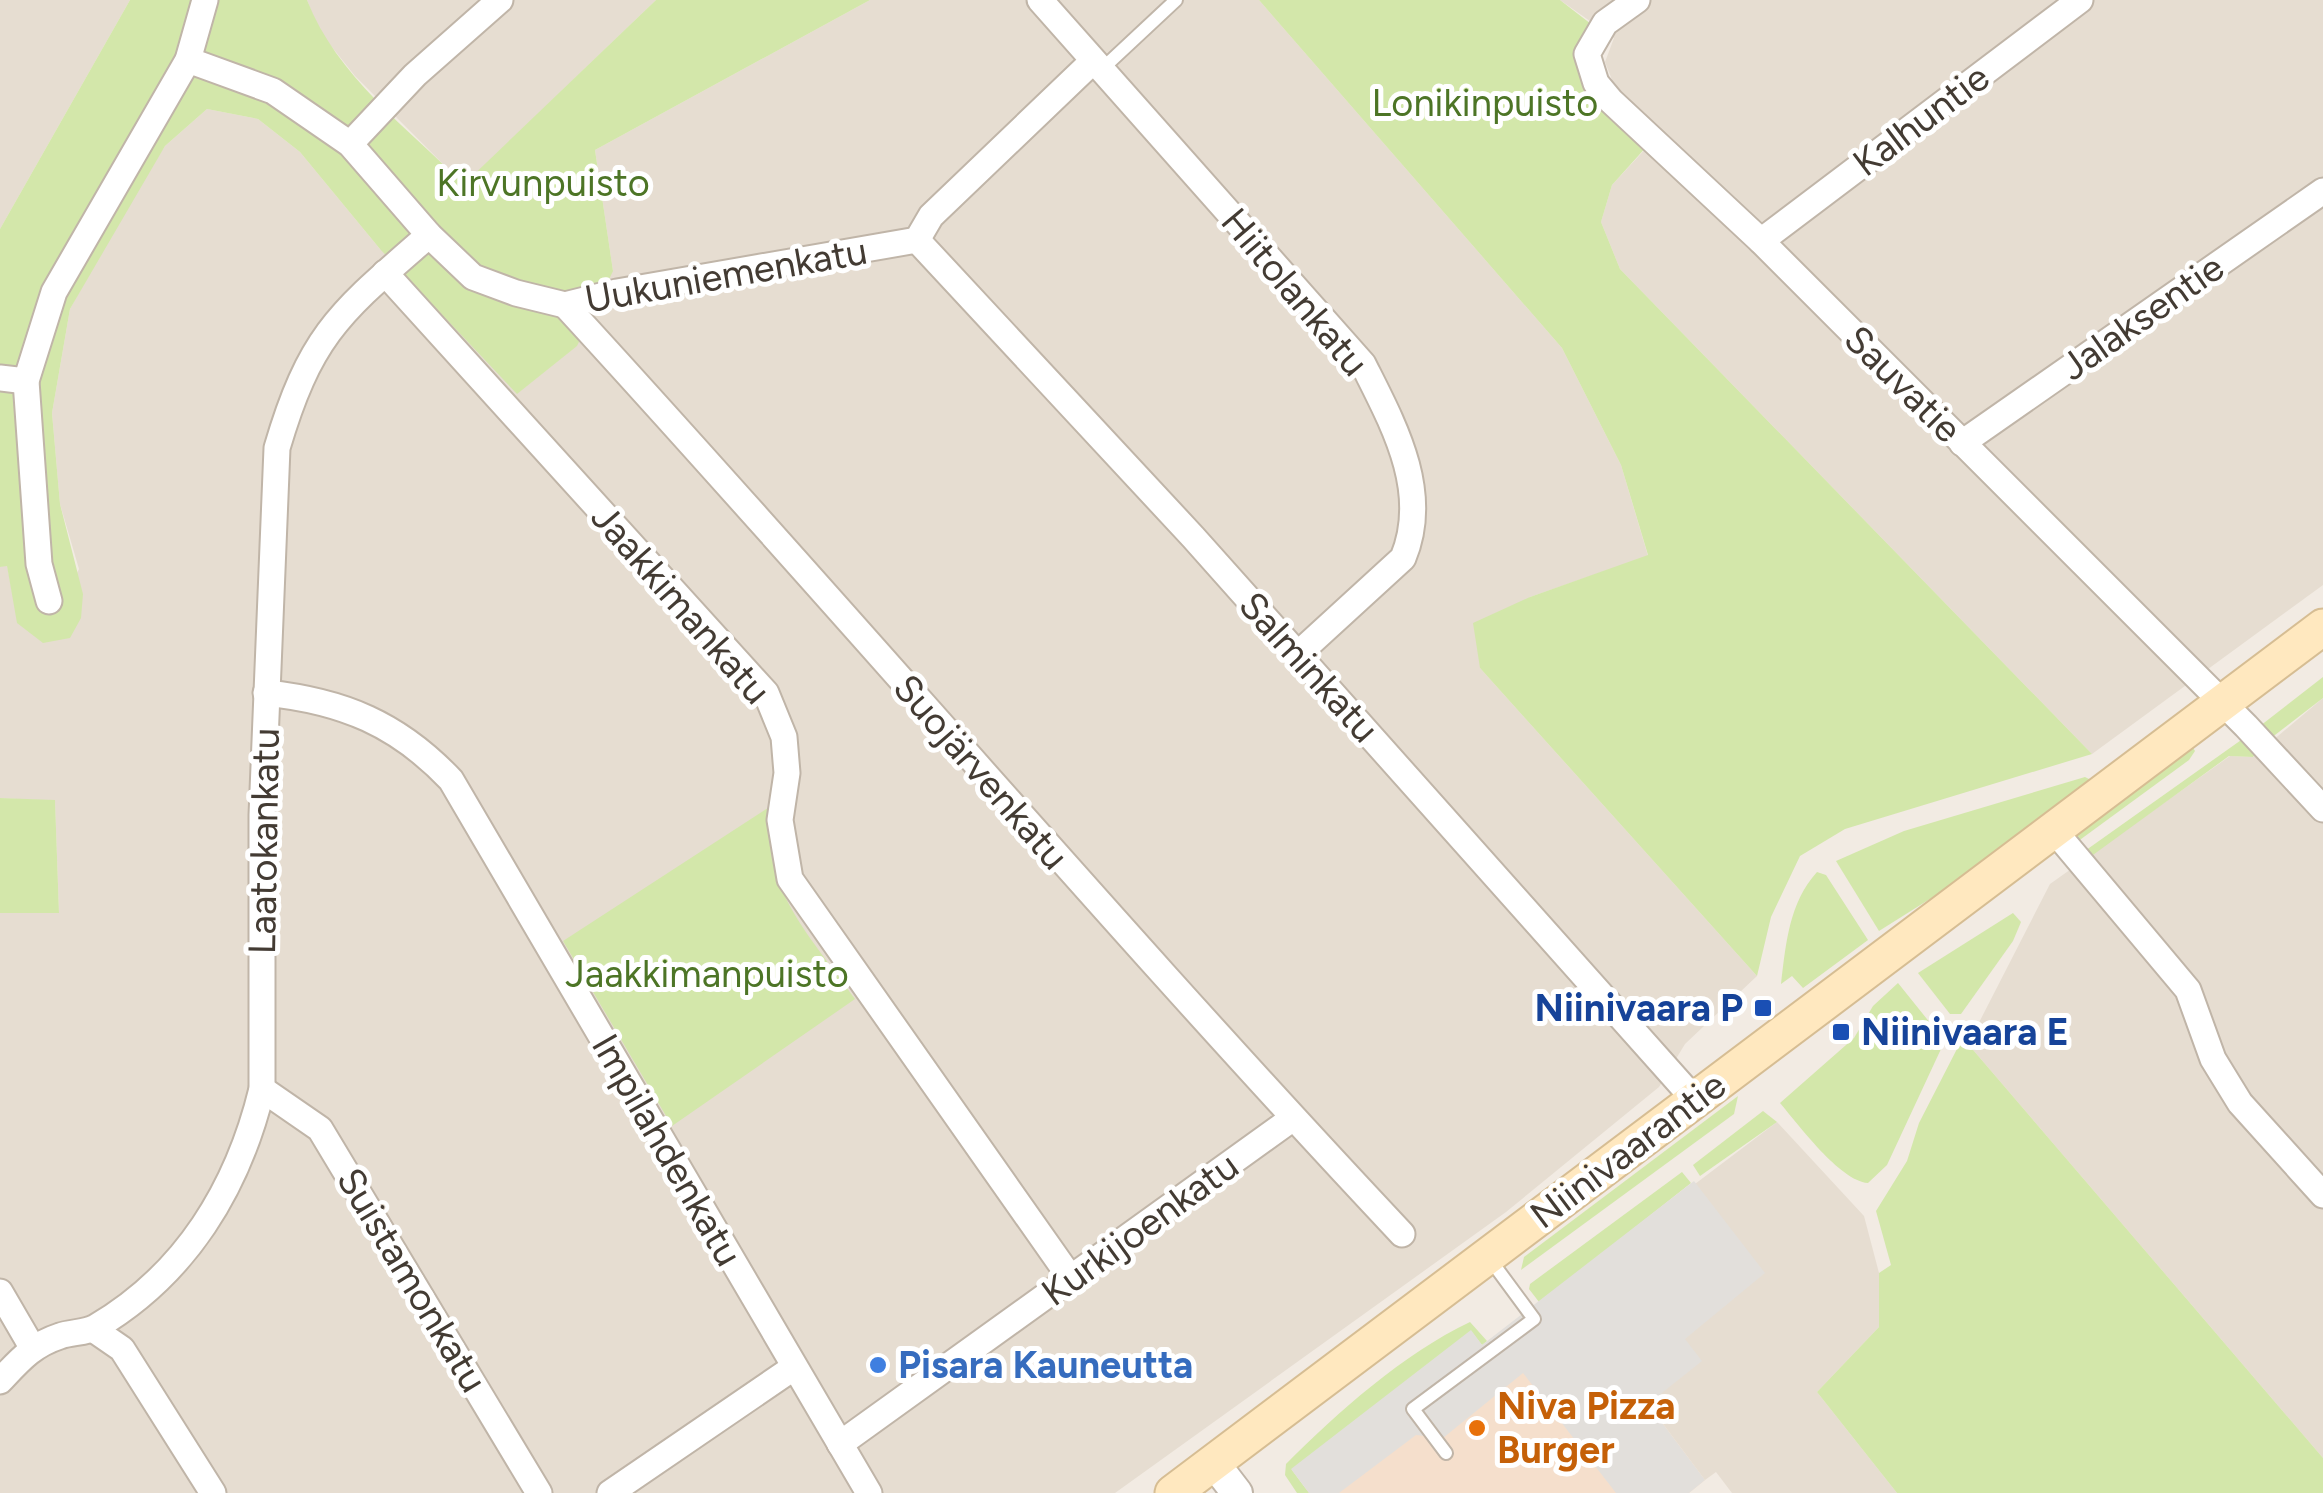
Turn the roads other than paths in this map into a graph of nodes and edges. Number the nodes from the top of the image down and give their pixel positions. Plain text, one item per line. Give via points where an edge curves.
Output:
1 (205, 0) edge
2 (500, 0) edge
3 (1040, 0) edge
4 (1176, 0) edge
5 (1638, 0) edge
6 (2080, 0) edge
7 (473, 9) edge
8 (188, 60) junction
9 (1097, 66) junction
10 (350, 144) junction
11 (2323, 191) edge
12 (429, 235) junction
13 (917, 240) junction
14 (1761, 241) junction
15 (385, 273) junction
16 (565, 305) junction
17 (13, 379) edge
18 (1962, 443) junction
19 (49, 601) dead end
20 (2323, 626) edge
21 (1298, 655) junction
22 (266, 694) junction
23 (2220, 700) junction
24 (2323, 809) edge
25 (2052, 828) junction
26 (262, 1089) junction
27 (1694, 1099) junction
28 (1292, 1118) junction
29 (2323, 1195) edge
30 (1402, 1234) dead end
31 (1487, 1256) junction
32 (1072, 1280) junction
33 (0, 1292) edge
34 (93, 1329) junction
35 (32, 1347) junction
36 (793, 1368) junction
37 (0, 1382) edge
38 (840, 1444) junction
39 (1446, 1453) dead end
40 (1214, 1463) junction
41 (213, 1493) edge
42 (539, 1493) edge
43 (610, 1493) edge
44 (869, 1493) edge
45 (1173, 1493) edge
46 (1237, 1493) edge

1 - 8 street
2 - 7 street
3 - 9 street, Hiitolankatu
4 - 9 lane
5 - 14 street, Sauvatie via 1594,37 1588,68 1611,101
6 - 14 street, Kalhuntie
7 - 10 street
8 - 10 street, Uukuniemenkatu via 273,90
8 - 17 street via 54,292
9 - 13 street, Uukuniemenkatu via 930,216
9 - 21 street, Hiitolankatu via 1363,364 1403,455 1415,512 1403,558
10 - 12 street, Uukuniemenkatu
11 - 18 street, Jalaksentie
12 - 15 street, Laatokankatu
12 - 16 street, Uukuniemenkatu via 473,278
13 - 16 street, Uukuniemenkatu
13 - 21 street, Salminkatu
14 - 18 street, Sauvatie
15 - 22 street, Laatokankatu via 332,322 310,356 283,429 271,511
15 - 32 street, Jaakkimankatu via 766,692 784,737 780,820 790,880
16 - 28 street, Suojärvenkatu
17 - 19 street
18 - 23 street, Sauvatie
20 - 23 main road, Niinivaarantie
21 - 27 street, Salminkatu
22 - 26 street, Laatokankatu
22 - 36 street, Impilahdenkatu via 360,715 416,744 451,780
23 - 24 street, Sauvatie
23 - 25 main road, Niinivaarantie
25 - 27 main road, Niinivaarantie
25 - 29 street via 2188,990 2213,1058 2240,1103
26 - 34 street, Laatokankatu via 252,1133 211,1218 164,1276
26 - 42 street, Suistamonkatu via 320,1129
27 - 31 main road, Niinivaarantie
28 - 30 street, Suojärvenkatu
28 - 32 street, Kurkijoenkatu
31 - 39 lane via 1534,1319 1413,1409
31 - 40 main road, Niinivaarantie
32 - 38 street, Kurkijoenkatu
33 - 35 street
34 - 35 street, Laatokankatu
34 - 41 street via 122,1349
35 - 37 street
36 - 38 street, Impilahdenkatu
36 - 43 street
38 - 44 street, Impilahdenkatu
40 - 45 main road, Niinivaarantie
40 - 46 street

